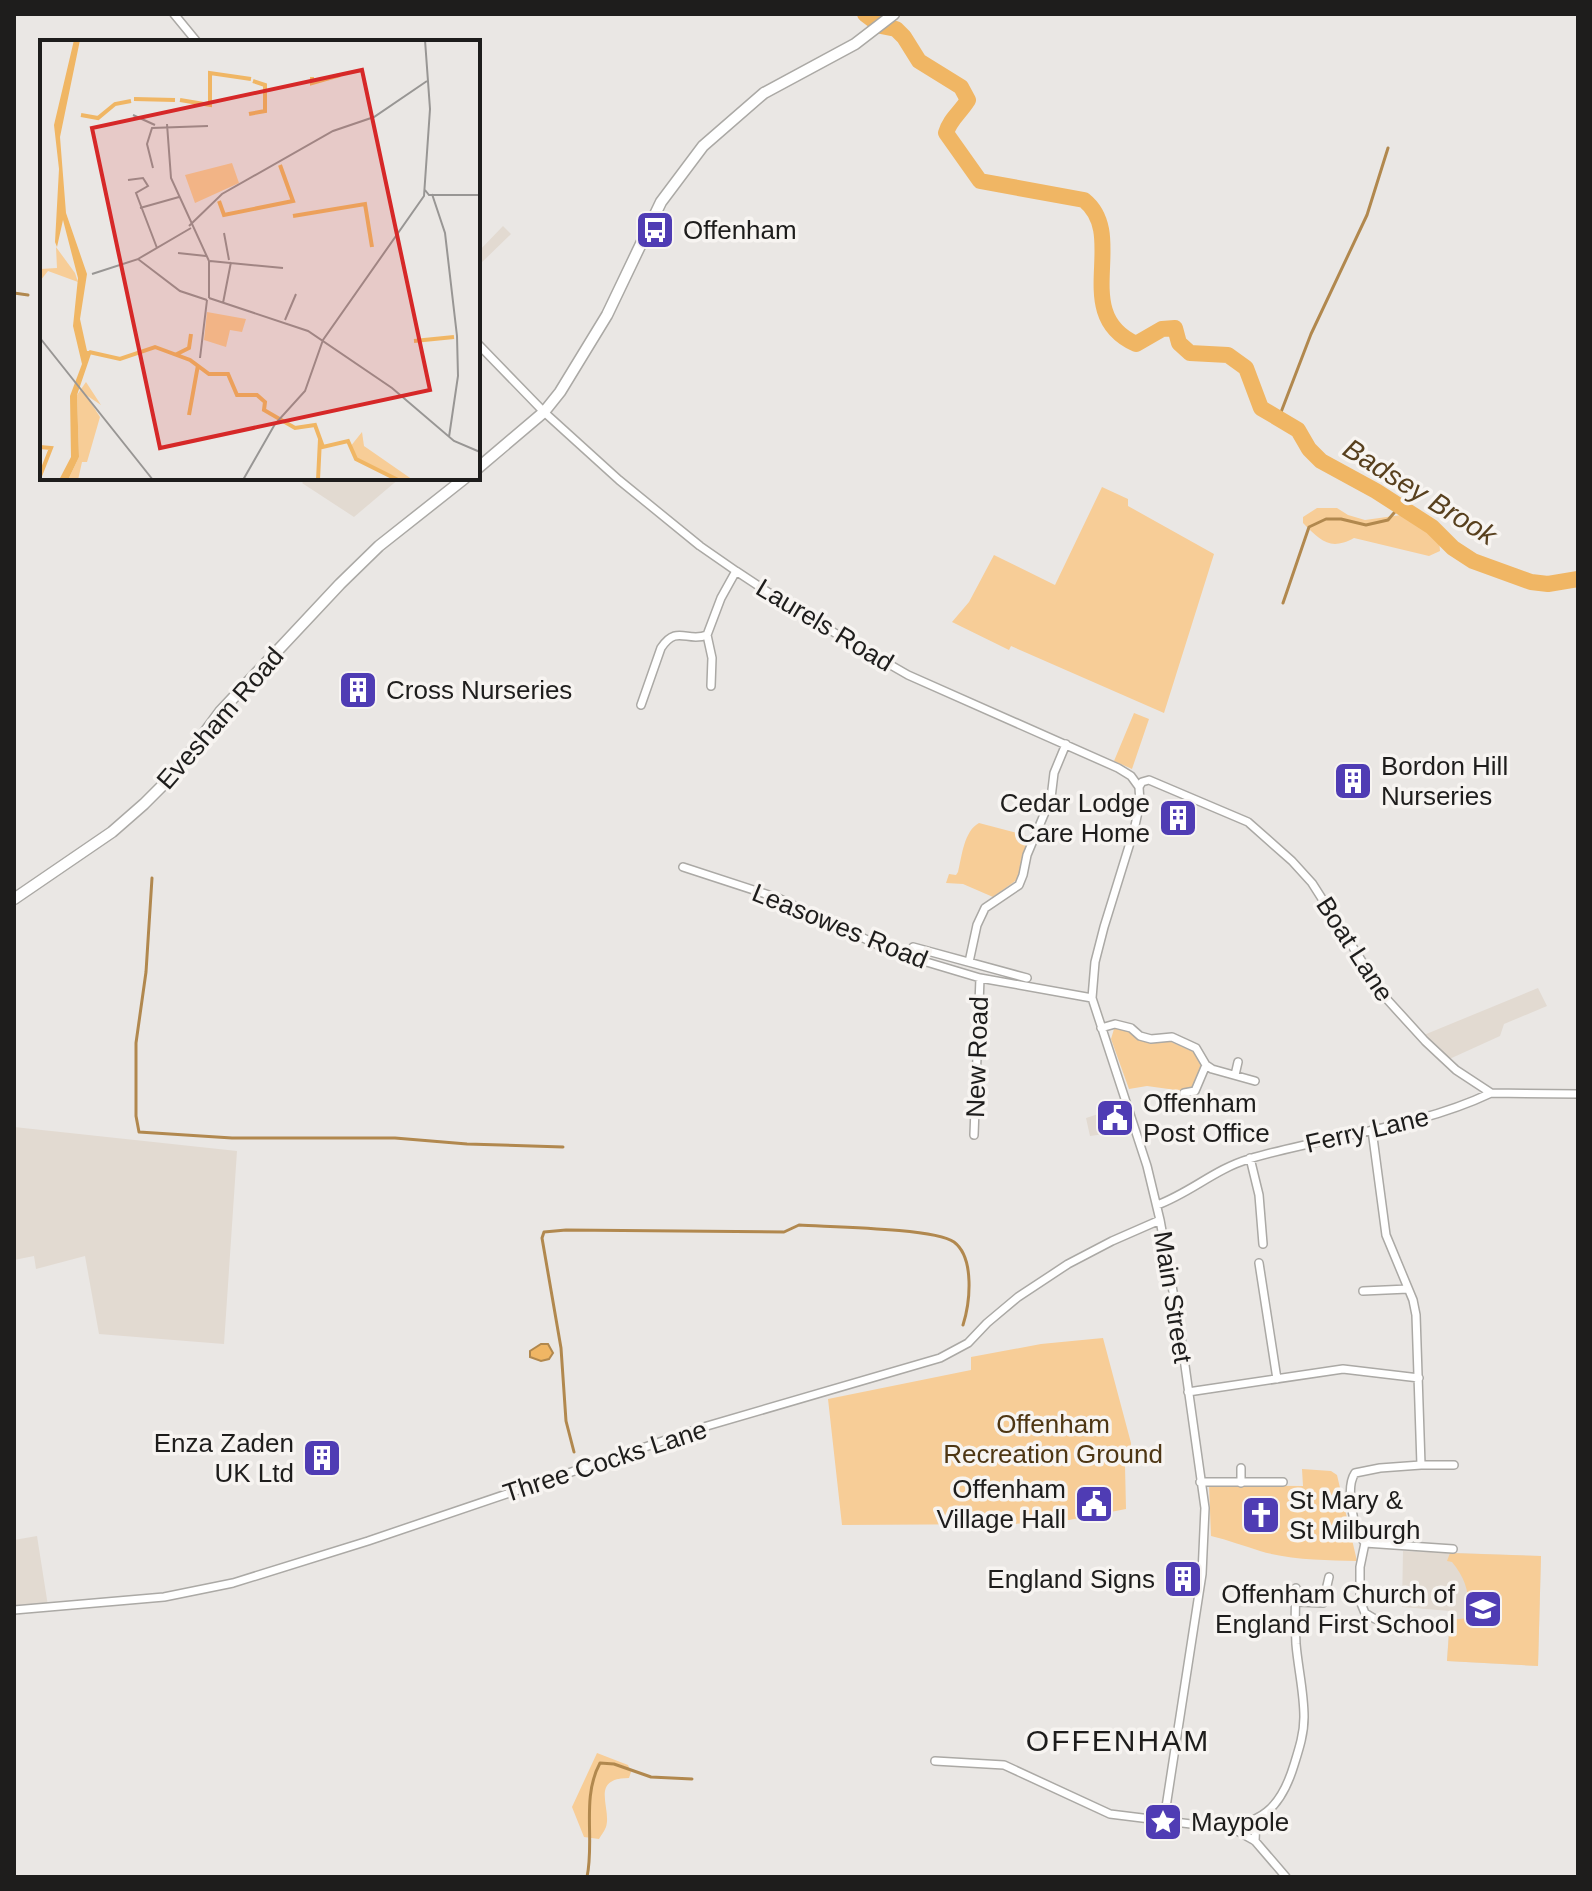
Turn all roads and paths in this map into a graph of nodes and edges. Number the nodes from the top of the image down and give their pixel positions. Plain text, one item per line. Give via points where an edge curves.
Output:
1 (174, 14) edge
2 (892, 16) edge
3 (195, 40) edge
4 (480, 346) edge
5 (544, 412) junction
6 (480, 466) edge
7 (463, 480) edge
8 (736, 571) junction
9 (707, 635) junction
10 (711, 686) dead end
11 (641, 705) dead end
12 (1066, 744) junction
13 (1139, 787) junction
14 (683, 867) dead end
15 (14, 899) edge
16 (913, 947) dead end
17 (969, 962) junction
18 (980, 978) junction
19 (1027, 978) dead end
20 (1092, 998) junction
21 (1101, 1028) junction
22 (1238, 1062) dead end
23 (1206, 1065) junction
24 (1235, 1075) junction
25 (1255, 1081) dead end
26 (1184, 1093) dead end
27 (1491, 1093) junction
28 (1578, 1094) edge
29 (1372, 1130) junction
30 (974, 1135) dead end
31 (1250, 1158) junction
32 (1157, 1205) junction
33 (1160, 1220) junction
34 (1263, 1244) dead end
35 (1259, 1263) dead end
36 (1408, 1289) junction
37 (1363, 1291) dead end
38 (1419, 1378) junction
39 (1277, 1379) junction
40 (1188, 1392) junction
41 (1421, 1465) junction
42 (1454, 1465) dead end
43 (1241, 1468) dead end
44 (1200, 1482) junction
45 (1283, 1482) dead end
46 (1241, 1483) junction
47 (1365, 1543) junction
48 (1453, 1549) dead end
49 (1329, 1577) dead end
50 (1296, 1588) dead end
51 (1296, 1602) junction
52 (14, 1610) edge
53 (1419, 1630) dead end
54 (935, 1761) dead end
55 (1256, 1819) junction
56 (1164, 1820) junction
57 (1230, 1827) junction
58 (1255, 1841) junction
59 (1286, 1877) edge

1 - 3 street
2 - 5 main road via 873,33 764,93 703,146 661,202 607,315
4 - 5 street, Laurels Road
5 - 6 main road
5 - 8 street, Laurels Road via 619,480
7 - 15 main road, Evesham Road via 340,584 220,712 175,773 144,804
8 - 9 street
8 - 12 street, Laurels Road via 908,675
9 - 10 street
9 - 11 street via 680,634 666,640
12 - 13 street, Laurels Road via 1118,768
12 - 17 street via 1019,885 985,908
13 - 20 street, Main Street via 1134,830 1095,962
13 - 27 street, Boat Lane via 1149,780 1248,822 1312,883 1394,1009 1456,1070
14 - 18 street, Leasowes Road via 778,898 893,952
16 - 17 street
17 - 19 street
18 - 20 street, Leasowes Road
18 - 30 street, New Road
20 - 21 street, Main Street
21 - 23 street via 1115,1024 1151,1039 1172,1037 1196,1048
21 - 32 street, Main Street
22 - 24 street
23 - 24 street
23 - 26 street via 1199,1094
24 - 25 street
27 - 28 street
27 - 29 street, Ferry Lane via 1445,1113
29 - 31 street, Ferry Lane
29 - 36 street via 1386,1235
31 - 32 street, Ferry Lane
31 - 34 street
32 - 33 street, Main Street
33 - 40 street, Main Street
33 - 52 street, Three Cocks Lane via 1068,1264 1018,1297 968,1343 940,1358 707,1426 233,1583 164,1597
35 - 39 street
36 - 37 street
36 - 38 street via 1416,1315
38 - 39 street via 1354,1370
38 - 41 street
39 - 40 street
40 - 44 street, Main Street
41 - 42 street
41 - 47 street via 1355,1473 1349,1494
43 - 46 street
44 - 46 street
44 - 56 street, Main Street via 1204,1556
45 - 46 street
47 - 48 street
47 - 53 street via 1360,1601 1365,1613
49 - 51 street via 1323,1603
50 - 51 street
51 - 55 street via 1303,1732 1284,1794
54 - 56 street via 1004,1765 1110,1814
55 - 57 street
55 - 58 street
56 - 57 street
57 - 58 street
58 - 59 street

